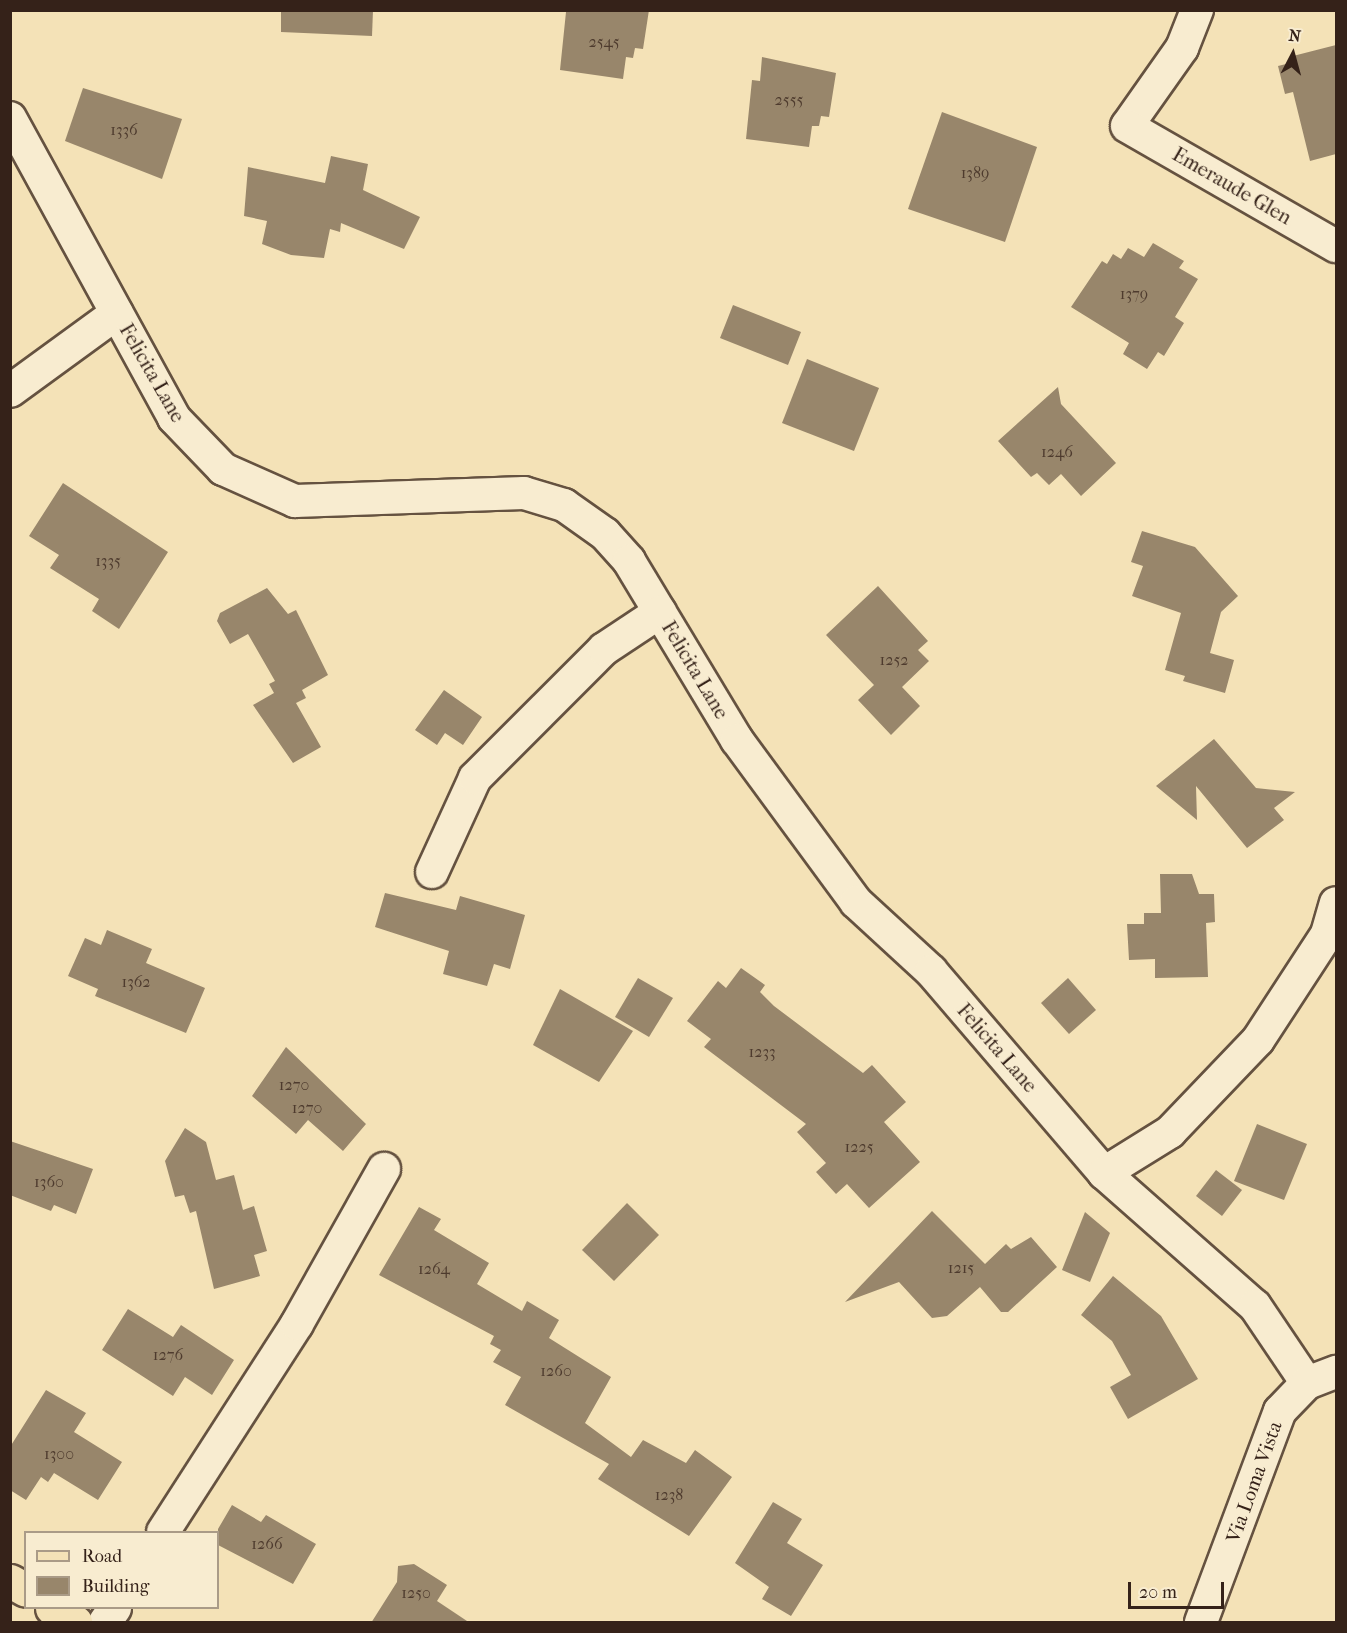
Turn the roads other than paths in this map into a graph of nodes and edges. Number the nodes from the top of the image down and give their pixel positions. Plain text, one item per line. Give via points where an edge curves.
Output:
1 (1197, 10) edge
2 (10, 118) edge
3 (1336, 246) edge
4 (117, 313) junction
5 (10, 391) edge
6 (660, 612) junction
7 (432, 872) dead end
8 (1336, 903) edge
9 (384, 1169) dead end
10 (1104, 1173) junction
11 (1336, 1372) edge
12 (1307, 1383) junction
13 (164, 1531) edge
14 (10, 1581) edge
15 (24, 1589) edge
16 (54, 1609) edge
17 (113, 1609) edge
18 (75, 1623) edge
19 (105, 1623) edge
20 (1201, 1623) edge

1 - 3 street, Emeraude Glen via 1182,48 1127,126
2 - 4 street, Felicita Lane
4 - 5 street
4 - 6 street, Felicita Lane via 174,418 223,469 295,501 524,493 564,505 605,534 630,561
6 - 7 street via 604,649 475,778
6 - 10 street, Felicita Lane via 737,740 856,903 931,971
8 - 10 street via 1327,934 1258,1040 1170,1132
9 - 13 street via 297,1324
10 - 12 street, Felicita Lane via 1255,1306
11 - 12 street
12 - 20 street, Via Loma Vista via 1280,1411
14 - 15 main road
16 - 18 main road
17 - 19 street

